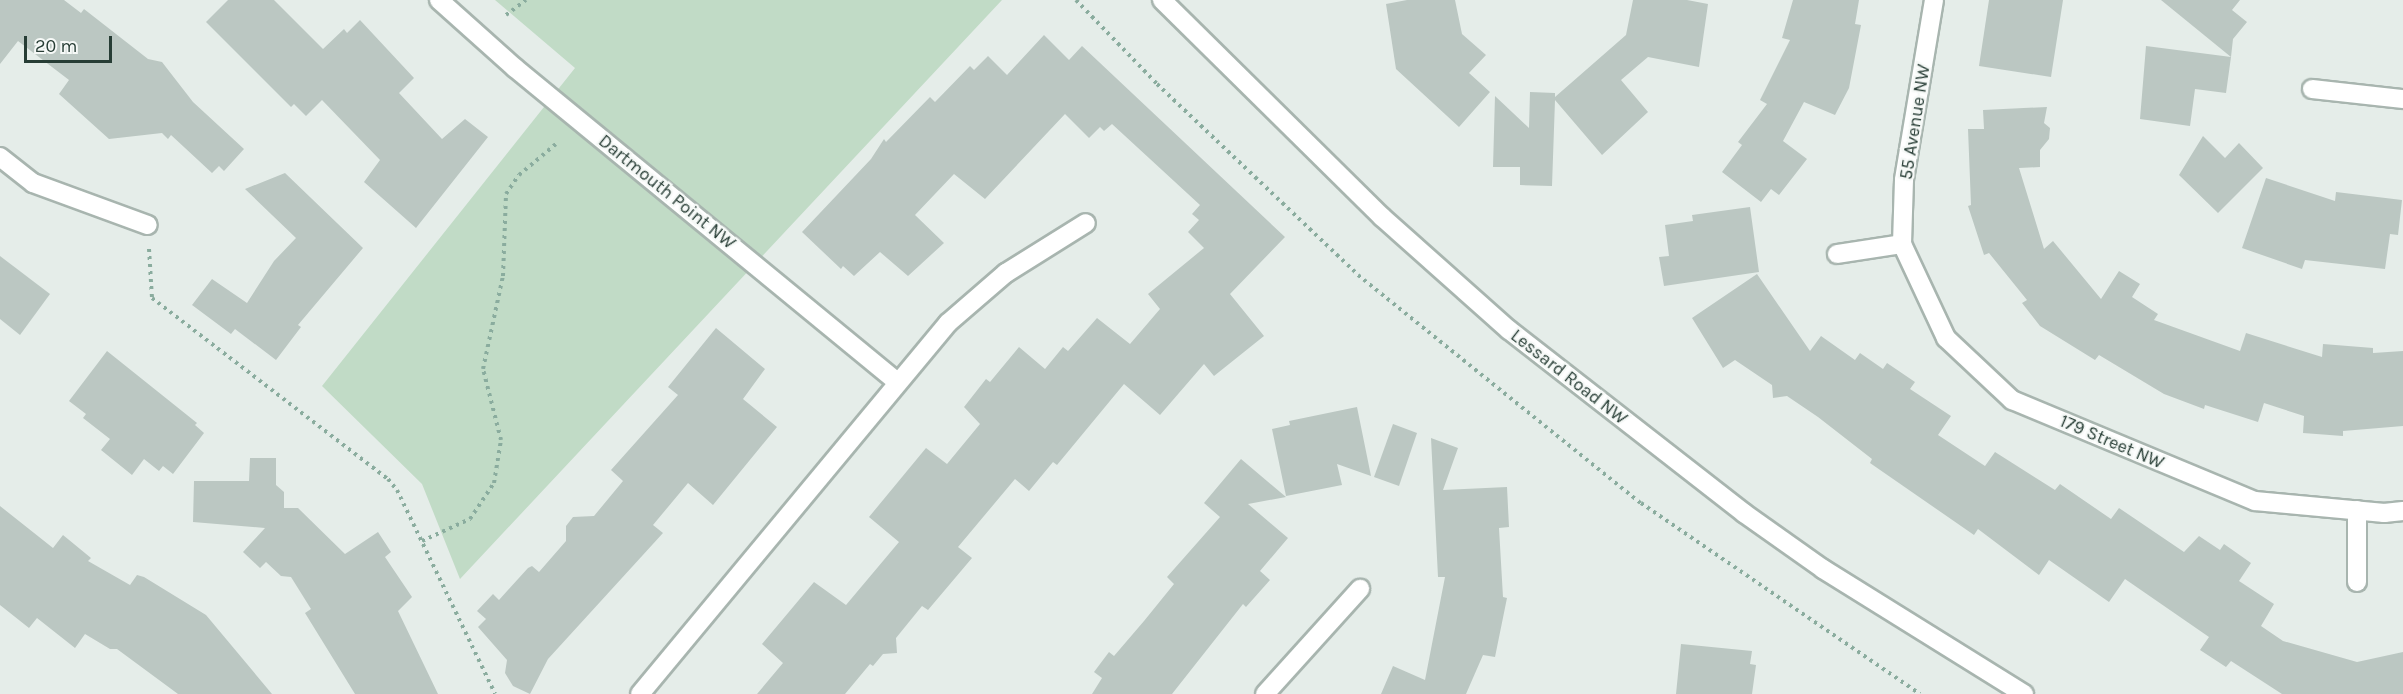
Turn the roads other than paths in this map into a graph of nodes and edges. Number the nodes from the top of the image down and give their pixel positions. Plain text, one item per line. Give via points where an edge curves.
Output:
1 (439, 0) edge
2 (1162, 0) edge
3 (1934, 0) edge
4 (2312, 89) dead end
5 (2403, 99) edge
6 (0, 157) edge
7 (1086, 223) dead end
8 (148, 225) road end
9 (1902, 244) junction
10 (1838, 254) dead end
11 (897, 382) junction
12 (2356, 510) junction
13 (2403, 511) edge
14 (2357, 582) dead end
15 (1360, 589) dead end
16 (640, 694) edge
17 (1265, 694) edge
18 (2024, 694) edge

1 - 11 street, Dartmouth Point NW via 515,68
2 - 18 street, Lessard Road NW via 1382,217 1509,330 1814,563
3 - 9 street, 55 Avenue NW via 1904,180
4 - 5 street
6 - 8 street via 33,183
7 - 11 street via 1006,273 978,296 948,323
9 - 10 street
9 - 12 street, 179 Street NW via 1946,338 2012,400 2255,501
11 - 16 street
12 - 13 street, 179 Street NW
12 - 14 street
15 - 17 street

